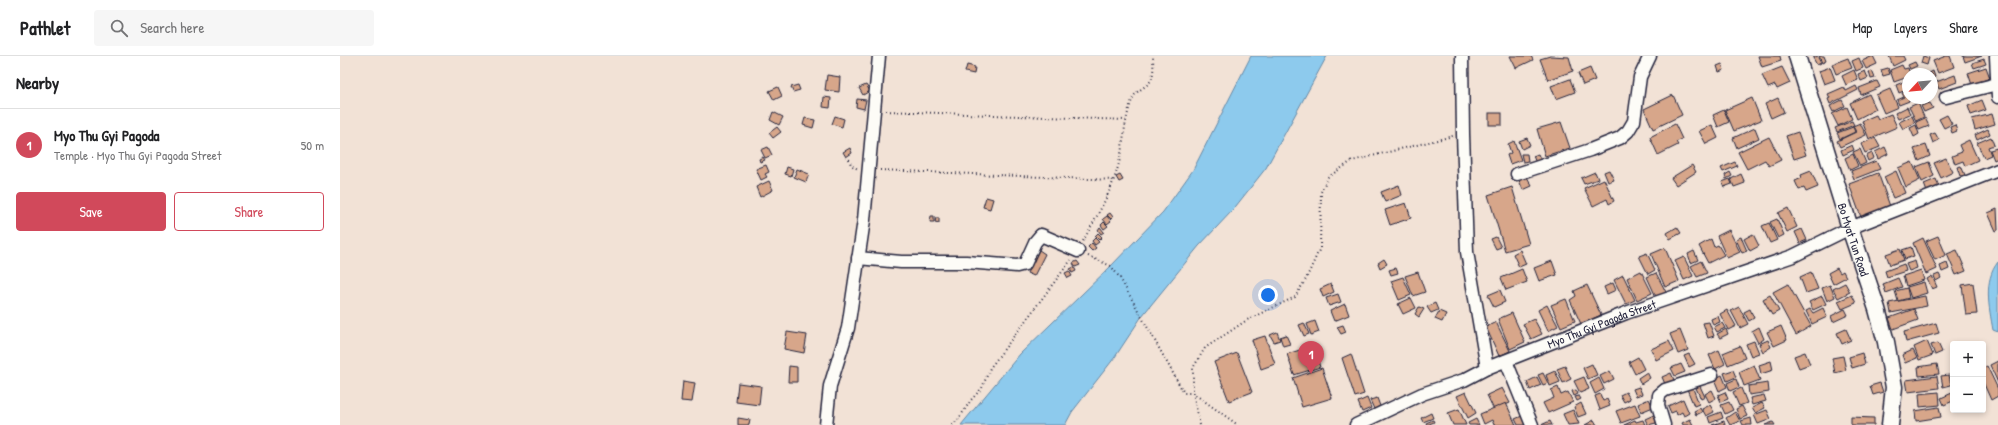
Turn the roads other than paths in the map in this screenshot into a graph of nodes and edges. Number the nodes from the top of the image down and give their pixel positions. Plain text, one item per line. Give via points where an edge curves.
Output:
1 (879, 56) edge
2 (1462, 56) edge
3 (1650, 56) edge
4 (1797, 56) edge
5 (1996, 56) edge
6 (1997, 84) junction
7 (1946, 96) dead end
8 (1998, 97) edge
9 (1998, 170) edge
10 (1517, 174) dead end
11 (1850, 228) junction
12 (1078, 251) road end
13 (858, 258) junction
14 (1506, 361) junction
15 (1487, 368) junction
16 (1712, 375) dead end
17 (826, 425) edge
18 (1356, 425) edge
19 (1532, 425) edge
20 (1664, 425) edge
21 (1890, 425) edge

1 - 13 street
2 - 15 street via 1468,252
3 - 10 street via 1640,77 1634,120 1628,131 1620,138 1590,150
4 - 11 main road, Bo Myat Tun Road
5 - 6 street
6 - 7 street
6 - 8 street
9 - 11 street, Myo Thu Gyi Pagoda Street
11 - 14 street, Myo Thu Gyi Pagoda Street via 1794,256 1626,313
11 - 21 main road, Bo Myat Tun Road via 1886,342 1894,387
12 - 13 street via 1041,235 1025,264 1017,266
13 - 17 street via 848,328 830,386
14 - 15 street, Myo Thu Gyi Pagoda Street
14 - 19 street
15 - 18 street, Myo Thu Gyi Pagoda Street via 1464,380 1422,394
16 - 20 street via 1665,390 1659,395 1658,405

